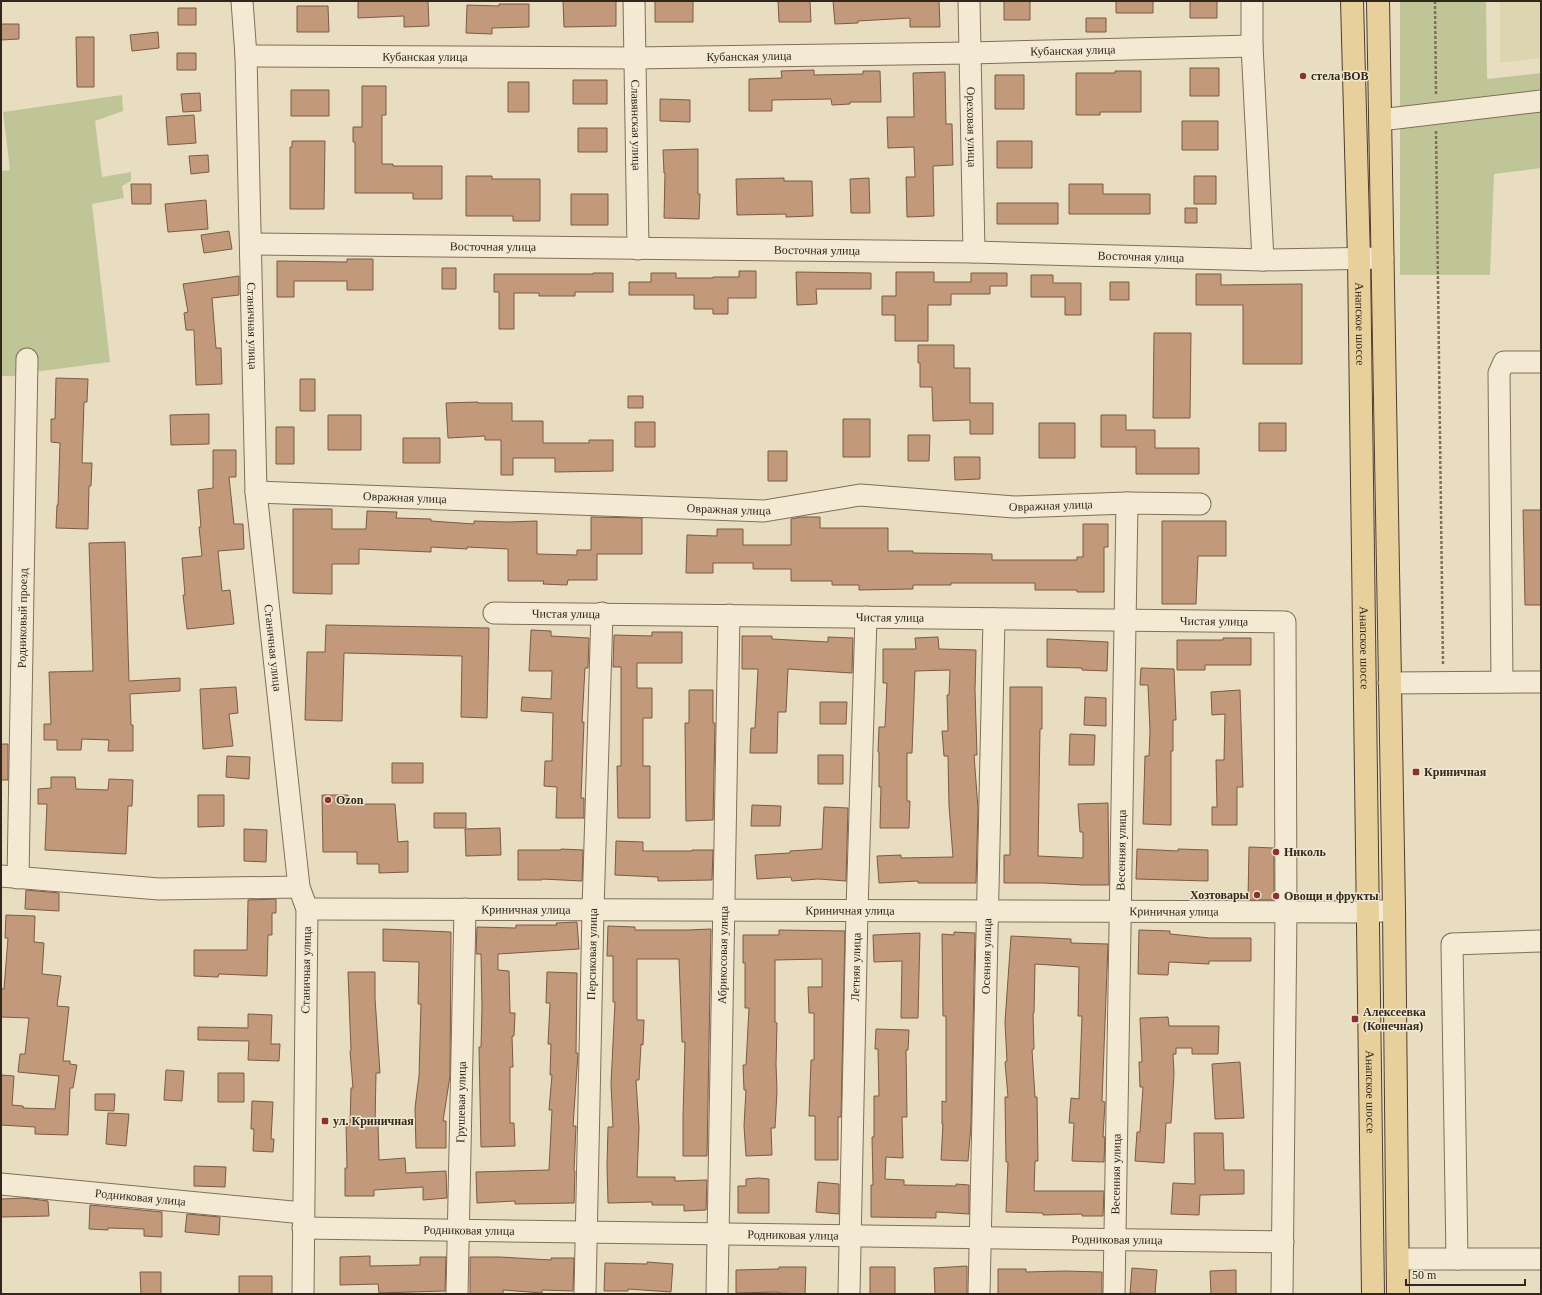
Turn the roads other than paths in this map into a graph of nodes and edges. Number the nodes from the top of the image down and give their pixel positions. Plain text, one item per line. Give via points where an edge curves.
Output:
1 (242, 1) edge
2 (634, 1) edge
3 (969, 1) edge
4 (1252, 1) edge
5 (1352, 1) edge
6 (1378, 1) edge
7 (1252, 46) junction
8 (970, 53) junction
9 (246, 56) junction
10 (635, 58) junction
11 (1541, 101) edge
12 (1380, 120) junction
13 (251, 244) junction
14 (638, 249) junction
15 (974, 252) junction
16 (1359, 258) junction
17 (1382, 258) junction
18 (1264, 260) junction
19 (27, 359) dead end
20 (1541, 362) edge
21 (256, 492) junction
22 (1128, 503) junction
23 (1200, 504) dead end
24 (494, 613) dead end
25 (602, 614) junction
26 (729, 615) junction
27 (866, 617) junction
28 (994, 619) junction
29 (1125, 620) junction
30 (1502, 682) junction
31 (1541, 682) edge
32 (1389, 683) junction
33 (10, 877) edge
34 (299, 887) junction
35 (307, 909) junction
36 (465, 910) junction
37 (593, 910) junction
38 (724, 910) junction
39 (857, 910) junction
40 (1394, 910) junction
41 (989, 911) junction
42 (1120, 911) junction
43 (1286, 911) junction
44 (1368, 912) junction
45 (1541, 941) edge
46 (1, 1184) edge
47 (303, 1220) junction
48 (458, 1230) junction
49 (586, 1232) junction
50 (717, 1234) junction
51 (851, 1236) junction
52 (981, 1238) junction
53 (1115, 1240) junction
54 (1283, 1242) junction
55 (1398, 1259) junction
56 (1457, 1259) junction
57 (1541, 1259) edge
58 (303, 1294) edge
59 (457, 1294) edge
60 (585, 1294) edge
61 (717, 1294) edge
62 (849, 1294) edge
63 (979, 1294) edge
64 (1114, 1294) edge
65 (1282, 1294) edge
66 (1373, 1294) edge
67 (1398, 1294) edge

1 - 9 street, Станичная улица
2 - 10 street, Славянская улица
3 - 8 street, Ореховая улица
4 - 7 street
5 - 16 main road, Анапское шоссе
6 - 12 main road, Анапское шоссе
7 - 8 street, Кубанская улица
7 - 18 street
8 - 10 street, Кубанская улица
8 - 15 street, Ореховая улица
9 - 10 street, Кубанская улица
9 - 13 street, Станичная улица
10 - 14 street, Славянская улица
11 - 12 street
12 - 17 main road, Анапское шоссе
13 - 14 street, Восточная улица
13 - 21 street, Станичная улица
14 - 15 street, Восточная улица
15 - 18 street, Восточная улица
16 - 17 street, Восточная улица
16 - 18 street, Восточная улица
16 - 44 main road, Анапское шоссе
17 - 32 main road, Анапское шоссе
19 - 33 street, Родниковый проезд
20 - 30 street via 1504,362 1499,372
21 - 22 street, Овражная улица via 764,511 860,495 1014,507
21 - 34 street, Станичная улица
22 - 23 street, Овражная улица
22 - 29 street, Весенняя улица
24 - 25 street, Чистая улица
25 - 26 street, Чистая улица
25 - 37 street, Персиковая улица
26 - 27 street, Чистая улица
26 - 38 street, Абрикосовая улица
27 - 28 street, Чистая улица
27 - 39 street, Летняя улица
28 - 29 street, Чистая улица
28 - 41 street, Осенняя улица
29 - 42 street, Весенняя улица
29 - 43 street, Чистая улица via 1286,622
30 - 31 street
30 - 32 street
32 - 40 main road, Анапское шоссе
33 - 34 street via 159,889
34 - 35 street, Станичная улица
35 - 36 street, Криничная улица
35 - 47 street, Станичная улица
36 - 37 street, Криничная улица
36 - 48 street, Грушевая улица
37 - 38 street, Криничная улица
37 - 49 street, Персиковая улица
38 - 39 street, Криничная улица
38 - 50 street, Абрикосовая улица
39 - 41 street, Криничная улица
39 - 51 street, Летняя улица
40 - 44 street, Криничная улица
40 - 55 main road, Анапское шоссе
41 - 42 street, Криничная улица
41 - 52 street, Осенняя улица
42 - 43 street, Криничная улица
42 - 53 street, Весенняя улица
43 - 44 street, Криничная улица
43 - 54 street
44 - 66 main road, Анапское шоссе
45 - 56 street via 1452,944
46 - 47 street, Родниковая улица
47 - 48 street, Родниковая улица
47 - 58 street, Станичная улица
48 - 49 street, Родниковая улица
48 - 59 street, Грушевая улица
49 - 50 street, Родниковая улица
49 - 60 street, Персиковая улица
50 - 51 street, Родниковая улица
50 - 61 street, Абрикосовая улица
51 - 52 street, Родниковая улица
51 - 62 street, Летняя улица
52 - 53 street, Родниковая улица
52 - 63 street, Осенняя улица
53 - 54 street, Родниковая улица
53 - 64 street, Весенняя улица
54 - 65 street
55 - 56 street
55 - 67 main road, Анапское шоссе
56 - 57 street

